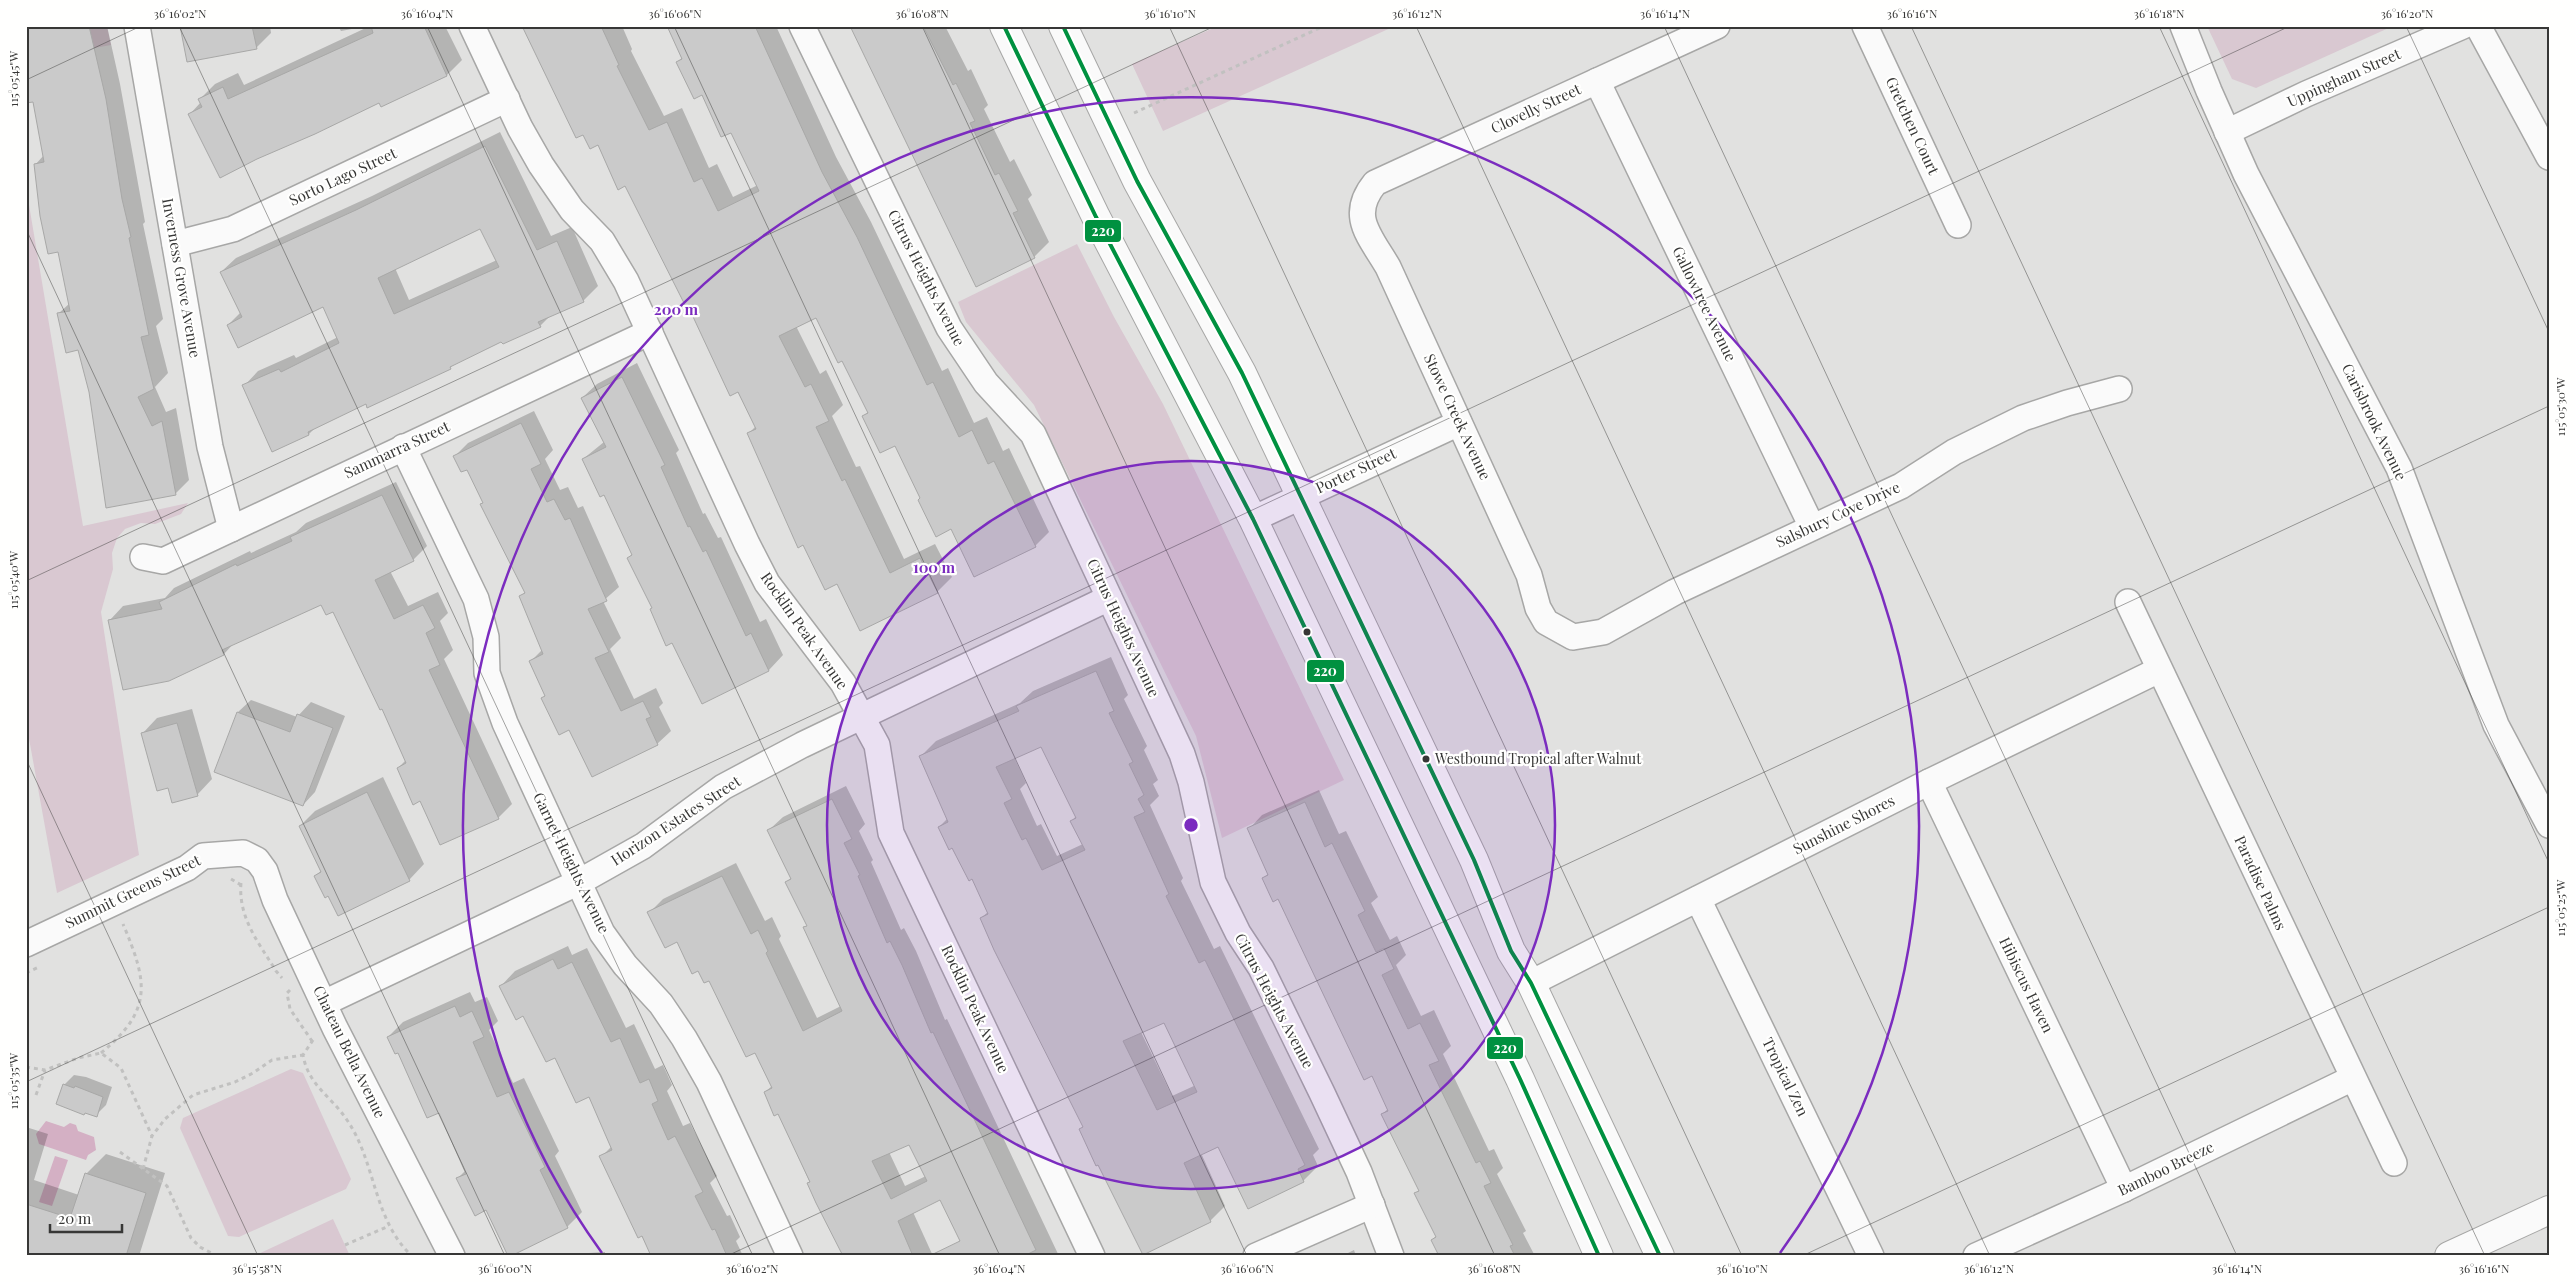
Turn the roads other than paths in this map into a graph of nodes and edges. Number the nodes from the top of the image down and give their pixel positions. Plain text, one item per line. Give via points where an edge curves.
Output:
1 (137, 26) edge
2 (472, 26) edge
3 (802, 26) edge
4 (1004, 26) edge
5 (1063, 26) edge
6 (1717, 26) edge
7 (1865, 26) edge
8 (2183, 26) edge
9 (2462, 26) edge
10 (2478, 26) edge
11 (1597, 81) junction
12 (507, 99) junction
13 (2227, 132) junction
14 (2549, 157) edge
15 (1363, 201) joint
16 (1958, 225) dead end
17 (175, 244) junction
18 (650, 332) junction
19 (2119, 389) dead end
20 (1459, 423) junction
21 (403, 447) junction
22 (1301, 497) junction
23 (1253, 519) junction
24 (1812, 527) junction
25 (231, 529) junction
26 (143, 557) dead end
27 (1109, 598) junction
28 (2128, 602) dead end
29 (1558, 630) joint
30 (2159, 670) junction
31 (860, 716) junction
32 (1929, 782) junction
33 (2549, 825) edge
34 (243, 853) joint
35 (579, 882) junction
36 (1698, 899) junction
37 (26, 944) edge
38 (1531, 983) junction
39 (324, 1003) junction
40 (2353, 1078) junction
41 (2394, 1163) dead end
42 (2124, 1189) junction
43 (1372, 1205) junction
44 (2549, 1210) edge
45 (452, 1256) edge
46 (790, 1256) edge
47 (1092, 1256) edge
48 (1256, 1256) edge
49 (1391, 1256) edge
50 (1599, 1256) edge
51 (1660, 1256) edge
52 (1871, 1256) edge
53 (1976, 1256) edge
54 (2449, 1256) edge

1 - 17 street, Inverness Grove Avenue
2 - 12 street, Rocklin Peak Avenue
3 - 27 street, Citrus Heights Avenue via 948,328 986,383 1033,434
4 - 23 main road via 1096,217
5 - 22 main road via 1138,182 1238,366
6 - 11 street, Clovelly Street
7 - 16 street, Gretchen Court
8 - 13 street, Carisbrook Avenue
9 - 13 street, Uppingham Street
10 - 14 street
11 - 15 street, Clovelly Street via 1375,183
11 - 24 street, Gallowtree Avenue
12 - 17 street, Sorto Lago Street via 234,229
12 - 18 street, Rocklin Peak Avenue via 541,165 572,210 602,240
13 - 33 street, Carisbrook Avenue via 2276,234 2399,468 2496,725
15 - 20 street, Stowe Creek Avenue via 1362,219 1388,267
17 - 25 street, Inverness Grove Avenue via 210,447
18 - 21 street, Sammarra Street
18 - 31 street, Rocklin Peak Avenue via 767,583 831,666
19 - 24 street, Salsbury Cove Drive via 2023,418 1954,452 1901,486
20 - 22 street, Porter Street
20 - 29 street, Stowe Creek Avenue via 1529,575 1538,608 1546,622
21 - 25 street, Sammarra Street
21 - 35 street, Garnet Heights Avenue via 476,599 486,637 487,673 505,723
22 - 23 street, Porter Street
22 - 38 main road via 1474,860 1511,950
23 - 50 main road via 1520,1079
24 - 29 street, Salsbury Cove Drive via 1675,592 1603,632 1573,637
25 - 26 street, Sammarra Street via 163,561
27 - 31 street, Horizon Estates Street
27 - 43 street, Citrus Heights Avenue via 1182,754 1213,882 1238,933 1261,968
28 - 30 street, Paradise Palms
30 - 32 street, Sunshine Shores
30 - 40 street, Paradise Palms
31 - 35 street, Horizon Estates Street via 724,788 643,846
31 - 47 street, Rocklin Peak Avenue via 877,745 891,833
32 - 36 street, Sunshine Shores
32 - 42 street, Hibiscus Haven
34 - 37 street, Summit Greens Street via 203,856 187,868
34 - 39 street, Chateau Bella Avenue via 257,860 265,871 275,900
35 - 39 street, Horizon Estates Street
35 - 46 street, Garnet Heights Avenue via 602,933 625,965 661,1004 709,1082
36 - 38 street, Sunshine Shores
36 - 52 street, Tropical Zen
38 - 51 main road
39 - 45 street, Chateau Bella Avenue
40 - 41 street, Paradise Palms
40 - 42 street, Bamboo Breeze
42 - 53 street, Bamboo Breeze
43 - 48 street
43 - 49 street, Citrus Heights Avenue
44 - 54 main road

